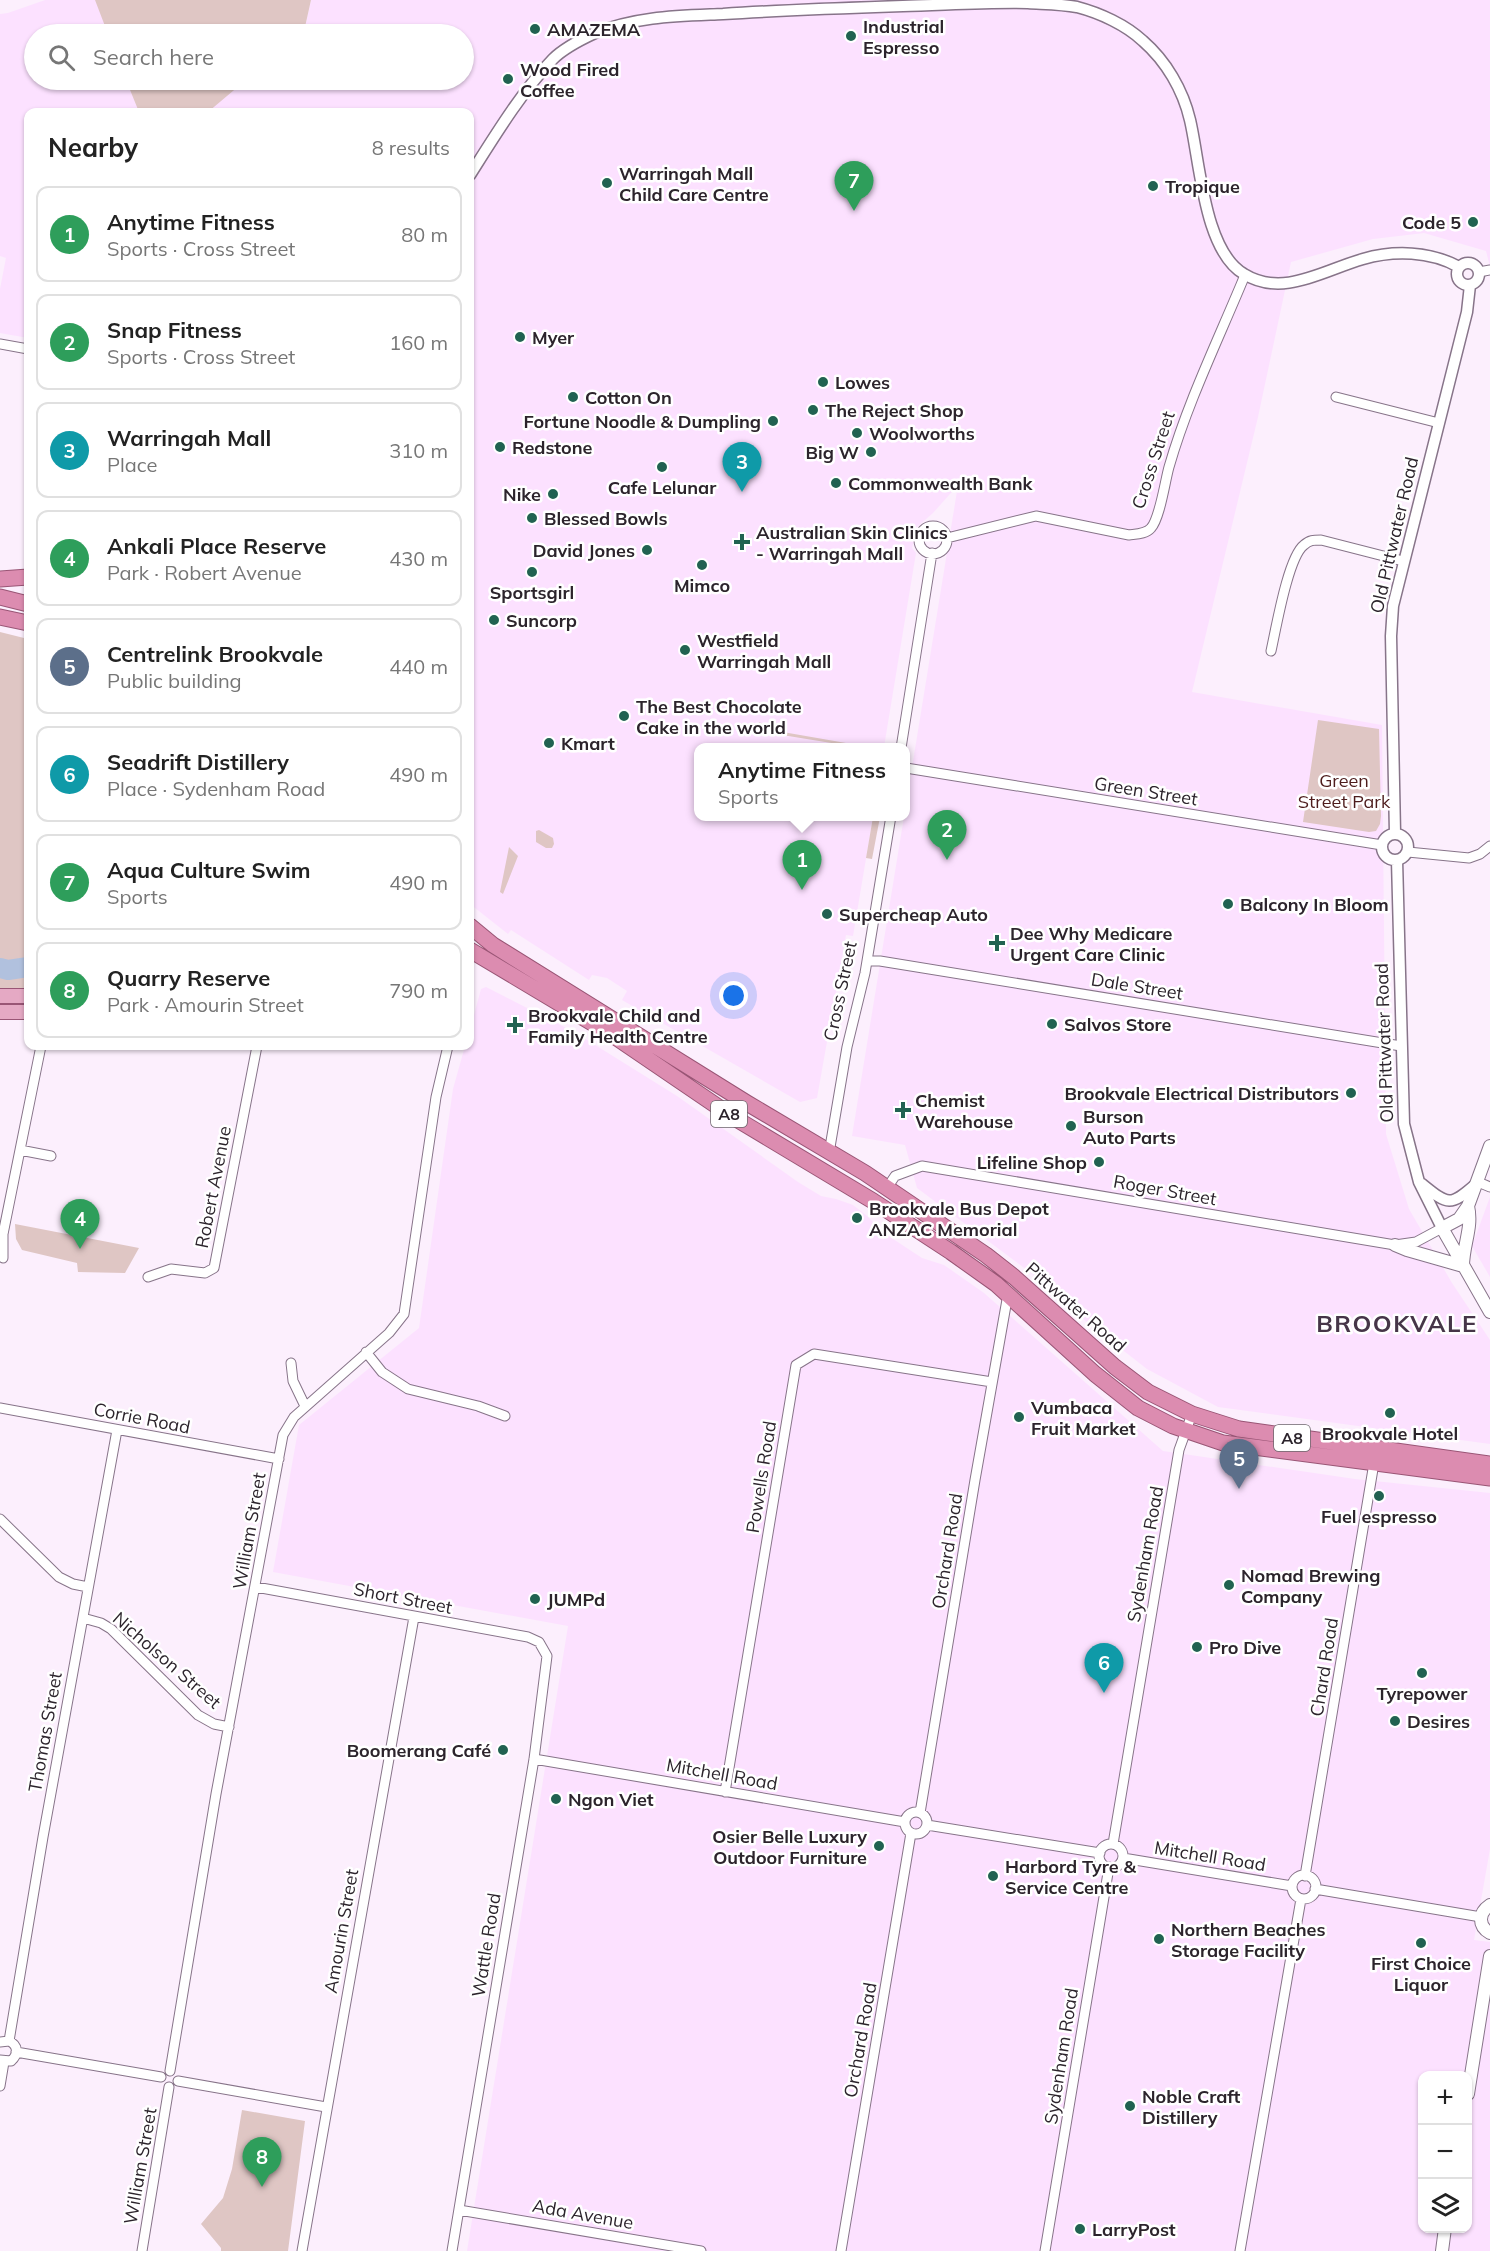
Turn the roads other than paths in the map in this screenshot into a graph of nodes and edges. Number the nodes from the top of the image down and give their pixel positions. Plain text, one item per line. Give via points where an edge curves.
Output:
1 (474, 169) edge
2 (1459, 267) junction
3 (1484, 271) edge
4 (1245, 275) junction
5 (1470, 285) junction
6 (0, 344) edge
7 (24, 348) edge
8 (1336, 397) dead end
9 (1439, 423) junction
10 (947, 538) junction
11 (932, 554) junction
12 (1403, 561) junction
13 (24, 577) edge
14 (0, 579) edge
15 (0, 597) edge
16 (24, 603) edge
17 (0, 617) edge
18 (24, 622) edge
19 (1271, 651) dead end
20 (903, 743) edge
21 (910, 769) edge
22 (890, 821) edge
23 (1395, 833) junction
24 (1382, 845) junction
25 (1490, 846) edge
26 (1408, 852) junction
27 (1397, 860) junction
28 (474, 929) edge
29 (474, 952) edge
30 (867, 961) junction
31 (0, 996) edge
32 (24, 996) edge
33 (0, 1012) edge
34 (24, 1012) edge
35 (1401, 1046) junction
36 (40, 1050) edge
37 (256, 1050) edge
38 (447, 1050) edge
39 (1490, 1146) edge
40 (20, 1150) junction
41 (829, 1153) junction
42 (51, 1156) dead end
43 (824, 1173) junction
44 (1419, 1182) junction
45 (1478, 1182) junction
46 (1490, 1187) edge
47 (887, 1188) junction
48 (1468, 1206) junction
49 (1442, 1228) junction
50 (1395, 1245) junction
51 (3, 1258) dead end
52 (1463, 1266) junction
53 (148, 1276) dead end
54 (1008, 1294) junction
55 (1490, 1312) edge
56 (366, 1352) junction
57 (291, 1363) dead end
58 (992, 1382) junction
59 (305, 1406) junction
60 (0, 1408) edge
61 (1192, 1414) junction
62 (505, 1416) dead end
63 (117, 1430) junction
64 (1186, 1431) junction
65 (279, 1459) junction
66 (1374, 1463) junction
67 (1490, 1464) edge
68 (1490, 1478) edge
69 (0, 1519) edge
70 (88, 1587) junction
71 (256, 1587) junction
72 (414, 1617) junction
73 (83, 1618) junction
74 (542, 1645) joint
75 (229, 1727) junction
76 (534, 1759) junction
77 (725, 1792) junction
78 (920, 1813) junction
79 (905, 1822) junction
80 (927, 1825) junction
81 (912, 1833) junction
82 (1113, 1844) junction
83 (1100, 1853) junction
84 (1123, 1858) junction
85 (1109, 1867) junction
86 (1305, 1876) junction
87 (1292, 1886) junction
88 (1315, 1890) junction
89 (1301, 1899) junction
90 (1490, 1905) edge
91 (1481, 1917) junction
92 (1490, 1933) edge
93 (1490, 1956) edge
94 (4, 2042) edge
95 (16, 2052) junction
96 (2, 2061) edge
97 (170, 2071) junction
98 (1471, 2071) edge
99 (161, 2077) junction
100 (178, 2081) junction
101 (0, 2086) edge
102 (170, 2087) junction
103 (326, 2107) junction
104 (459, 2210) junction
105 (1444, 2233) edge
106 (142, 2251) edge
107 (302, 2251) edge
108 (452, 2251) edge
109 (702, 2251) edge
110 (841, 2251) edge
111 (1045, 2251) edge
112 (1240, 2251) edge
113 (1442, 2251) edge

1 - 4 street via 503,122 555,57 594,34 641,19 782,10 993,3 1062,5 1120,25 1141,39 1165,65 1190,118 1217,241 1229,262
2 - 3 street via 1471,263
2 - 4 street via 1437,257 1398,254 1364,258 1285,284
2 - 5 street via 1458,278
3 - 5 street
4 - 10 street, Cross Street via 1187,416 1151,528 1129,535 1036,516
5 - 9 street, Old Pittwater Road
6 - 7 street
8 - 9 street
9 - 12 street, Old Pittwater Road
10 - 11 street via 944,549
10 - 11 street via 939,527 923,530 920,543
11 - 20 street
12 - 19 street via 1321,540 1302,546 1292,564
12 - 23 street, Old Pittwater Road via 1391,636
13 - 14 highway
15 - 16 highway
17 - 18 highway
21 - 24 street, Green Street
22 - 30 street, Cross Street
23 - 24 street via 1386,837
23 - 26 street via 1406,839
24 - 27 street via 1386,856
25 - 26 street via 1469,858
26 - 27 street
27 - 35 street, Old Pittwater Road
28 - 41 highway, Pittwater Road / A8 via 493,945
29 - 43 highway, Pittwater Road / A8 via 614,1036
30 - 35 street, Dale Street
30 - 41 street, Cross Street
31 - 32 main road
33 - 34 main road
35 - 44 street, Old Pittwater Road via 1404,1124
36 - 40 street
37 - 53 street, Robert Avenue via 214,1268 205,1273 171,1269
38 - 56 street, William Street via 436,1097 406,1305 400,1321
39 - 45 main road
40 - 42 street
40 - 51 street via 3,1234
41 - 43 highway, Cross Street
41 - 47 highway, Pittwater Road / A8
43 - 54 highway, Pittwater Road / A8 via 897,1216
44 - 45 street via 1438,1197 1453,1201
44 - 49 street, Old Pittwater Road
45 - 46 street
45 - 48 main road
47 - 50 street, Roger Street via 895,1176 916,1167 931,1167
47 - 61 highway, Pittwater Road / A8 via 986,1255 1131,1380
48 - 49 main road via 1459,1219
48 - 52 main road via 1471,1218
49 - 50 street, Roger Street via 1416,1242
49 - 52 main road, Old Pittwater Road
50 - 52 main road
52 - 55 main road, Old Pittwater Road
54 - 58 street, Orchard Road
54 - 64 highway, Pittwater Road / A8 via 1121,1396
56 - 59 street, William Street
56 - 62 street via 382,1372 408,1389
57 - 59 street via 293,1381
58 - 77 street, Powells Road via 814,1354 796,1365
58 - 78 street, Orchard Road
59 - 65 street, William Street via 285,1429
60 - 63 street, Corrie Road
61 - 64 street, Sydenham Road
61 - 67 highway, Pittwater Road / A8 via 1239,1430
63 - 65 street, Corrie Road
63 - 70 street, Thomas Street
64 - 66 highway, Pittwater Road / A8 via 1237,1445
64 - 82 street, Sydenham Road via 1179,1450
65 - 71 street, William Street
66 - 68 highway, Pittwater Road / A8
66 - 86 street, Chard Road
69 - 70 street via 59,1577
70 - 73 street, Thomas Street
71 - 72 street, Short Street
71 - 75 street, William Street
72 - 74 street, Short Street via 528,1637
72 - 103 street, Amourin Street
73 - 75 street, Nicholson Street via 111,1629 198,1715
73 - 94 street, Thomas Street
74 - 76 street, Wattle Road via 548,1662
75 - 97 street, William Street
76 - 77 street, Mitchell Road
76 - 104 street, Wattle Road
77 - 79 street, Mitchell Road
78 - 79 street via 910,1814
78 - 80 street
79 - 81 street
80 - 81 street via 921,1833
80 - 83 street
81 - 110 street, Orchard Road
82 - 83 street via 1104,1846
82 - 84 street
83 - 85 street via 1102,1863
84 - 85 street via 1117,1866
84 - 87 street, Mitchell Road
85 - 111 street, Sydenham Road
86 - 87 street via 1297,1878
86 - 88 street via 1313,1880
87 - 89 street
88 - 89 street via 1310,1898
88 - 91 street
89 - 112 street
90 - 91 main road
91 - 92 main road via 1482,1926
93 - 98 main road
94 - 95 street via 15,2046
95 - 96 street via 11,2061
95 - 99 street
96 - 101 street
97 - 99 street
97 - 100 street
99 - 102 street via 163,2084
100 - 102 street
100 - 103 street
102 - 106 street, William Street
103 - 107 street, Amourin Street
104 - 108 street, Wattle Road
104 - 109 street, Ada Avenue
105 - 113 main road

